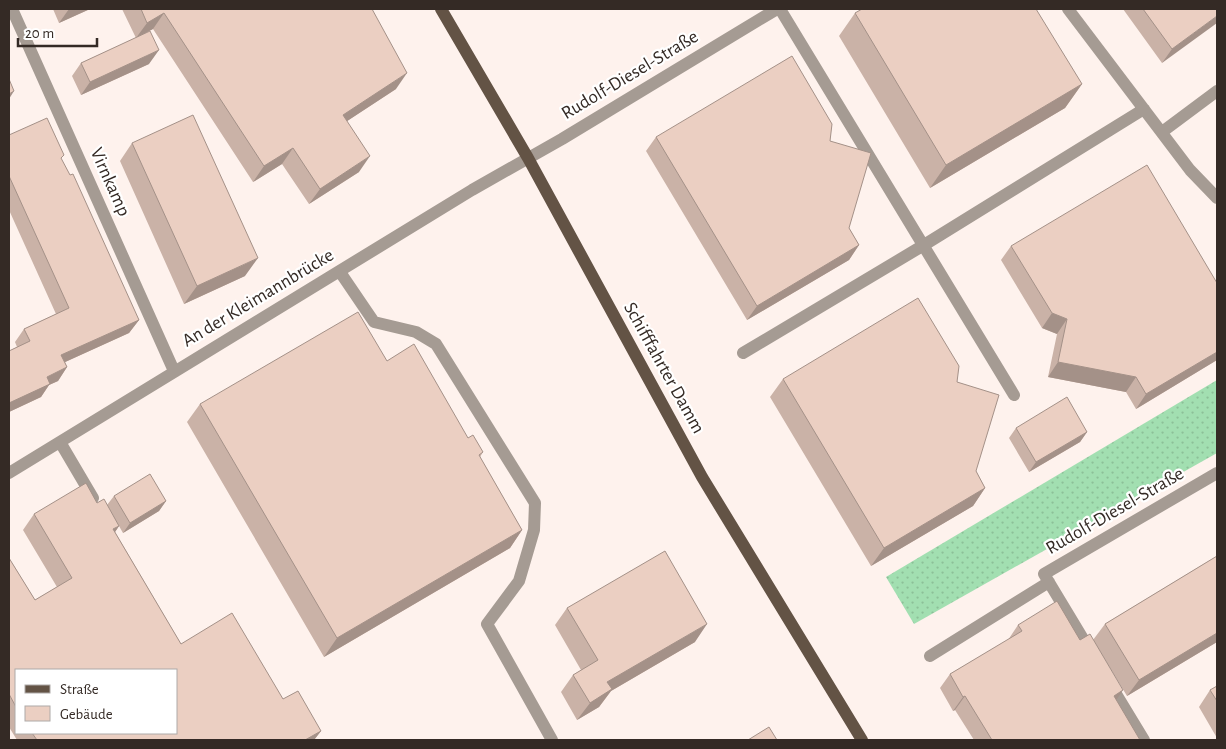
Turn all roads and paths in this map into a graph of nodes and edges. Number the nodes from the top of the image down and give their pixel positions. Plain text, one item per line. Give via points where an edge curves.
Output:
1 (12, 9) edge
2 (441, 9) edge
3 (779, 9) edge
4 (1068, 9) edge
5 (1217, 91) edge
6 (1144, 109) junction
7 (1162, 132) junction
8 (528, 158) junction
9 (1217, 198) edge
10 (924, 245) junction
11 (340, 272) junction
12 (743, 353) dead end
13 (174, 371) junction
14 (1014, 395) dead end
15 (60, 442) junction
16 (9, 473) edge
17 (1217, 473) edge
18 (99, 508) edge
19 (1049, 582) junction
20 (930, 656) dead end
21 (552, 740) edge
22 (862, 740) edge
23 (1144, 740) edge

1 - 13 street, Virnkamp
2 - 8 main road, Schifffahrter Damm
3 - 8 street, Rudolf-Diesel-Straße
3 - 10 street
4 - 6 street
5 - 7 street
6 - 7 street
6 - 10 street
7 - 9 street via 1190,170
8 - 11 street, An der Kleimannbrücke
8 - 22 main road, Schifffahrter Damm via 702,477
10 - 12 street
10 - 14 street
11 - 13 street, An der Kleimannbrücke
11 - 21 street via 374,322 416,332 436,344 535,503 534,530 519,581 487,624
13 - 15 street, An der Kleimannbrücke
15 - 16 street, An der Kleimannbrücke
15 - 18 street
17 - 19 street, Rudolf-Diesel-Straße via 1044,574
19 - 20 street
19 - 23 street, Rudolf-Diesel-Straße

